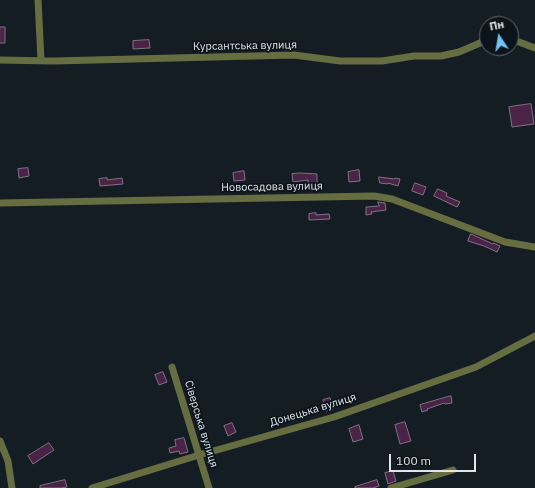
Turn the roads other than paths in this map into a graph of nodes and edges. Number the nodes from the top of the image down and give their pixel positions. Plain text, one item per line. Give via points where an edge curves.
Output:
1 (38, 0) edge
2 (519, 42) edge
3 (479, 43) edge
4 (535, 48) edge
5 (0, 60) edge
6 (41, 60) junction
7 (0, 202) edge
8 (535, 247) edge
9 (535, 336) edge
10 (172, 367) dead end
11 (0, 441) edge
12 (199, 456) junction
13 (453, 470) dead end
14 (103, 486) edge
15 (12, 488) edge
16 (92, 488) edge
17 (209, 488) edge
18 (392, 488) edge

1 - 6 street
2 - 4 street
3 - 6 street, Курсантська вулиця via 441,56 414,56 382,61 340,61 294,55
5 - 6 street, Курсантська вулиця
7 - 8 street, Новосадова вулиця via 374,196 392,199 505,242
9 - 12 street, Донецька вулиця via 469,370 334,417
10 - 12 street, Сіверська вулиця
11 - 15 street via 8,461
12 - 14 street, Донецька вулиця
12 - 17 street, Сіверська вулиця
13 - 18 street
14 - 16 street, Донецька вулиця

